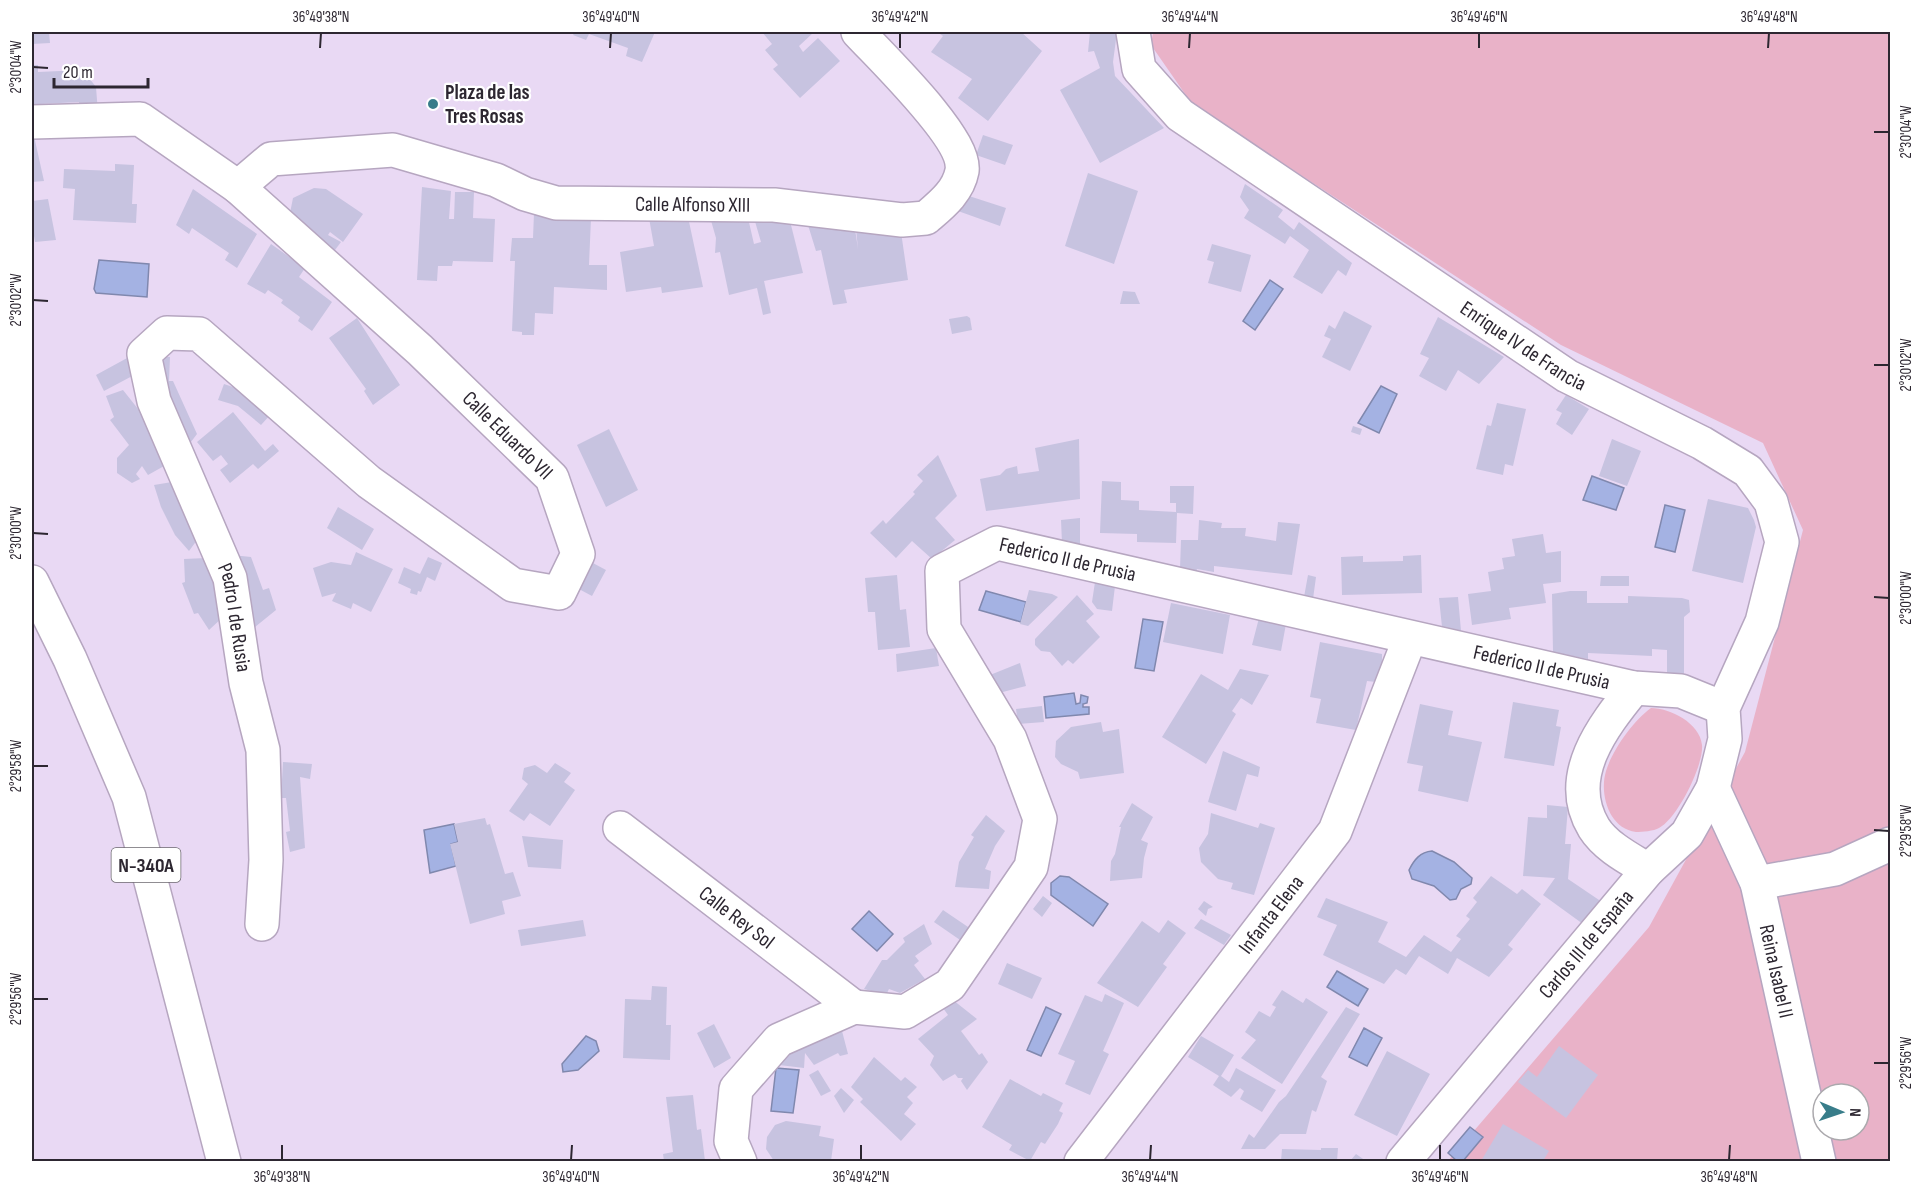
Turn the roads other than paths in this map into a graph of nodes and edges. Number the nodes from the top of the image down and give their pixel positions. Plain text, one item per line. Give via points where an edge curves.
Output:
1 (858, 32) edge
2 (1133, 32) edge
3 (32, 123) edge
4 (238, 187) junction
5 (166, 333) joint
6 (32, 582) edge
7 (1410, 638) junction
8 (1634, 688) junction
9 (1723, 708) junction
10 (1713, 788) junction
11 (620, 828) dead end
12 (1890, 844) edge
13 (1648, 870) junction
14 (1757, 883) junction
15 (262, 924) dead end
16 (854, 1007) junction
17 (224, 1161) edge
18 (740, 1161) edge
19 (1081, 1161) edge
20 (1403, 1161) edge
21 (1819, 1161) edge

1 - 4 main road, Calle Alfonso XIII via 957,146 962,169 957,187 926,218 902,220 774,205 556,203 496,180 393,150 271,159
2 - 9 main road, Enrique IV de Francia via 1139,69 1180,115 1567,376 1702,443 1748,471 1771,502 1782,542 1762,622
3 - 4 main road, Calle Eduardo VII via 140,119
4 - 5 main road, Calle Eduardo VII via 420,350 552,478 578,554 559,593 513,585 369,482 199,334
5 - 15 main road, Pedro I de Rusia via 144,354 154,402 230,578 246,683 263,750 266,860
6 - 17 main road, N-340A via 129,797
7 - 8 main road, Federico II de Prusia
7 - 16 main road, Federico II de Prusia via 997,543 942,571 944,629 1010,739 1040,819 1031,867 950,985 905,1012
7 - 19 main road, Infanta Elena via 1335,831
8 - 9 main road, Federico II de Prusia via 1681,691
8 - 13 main road via 1598,737 1586,764 1584,798 1594,828 1619,852
9 - 10 main road, Carlos III de España via 1725,739
10 - 13 main road, Carlos III de España via 1687,834
10 - 14 main road, Reina Isabel II
11 - 16 main road, Calle Rey Sol
12 - 14 main road via 1835,869
13 - 20 main road, Carlos III de España
14 - 21 main road, Reina Isabel II
16 - 18 main road, Federico II de Prusia via 779,1040 736,1089 731,1142

